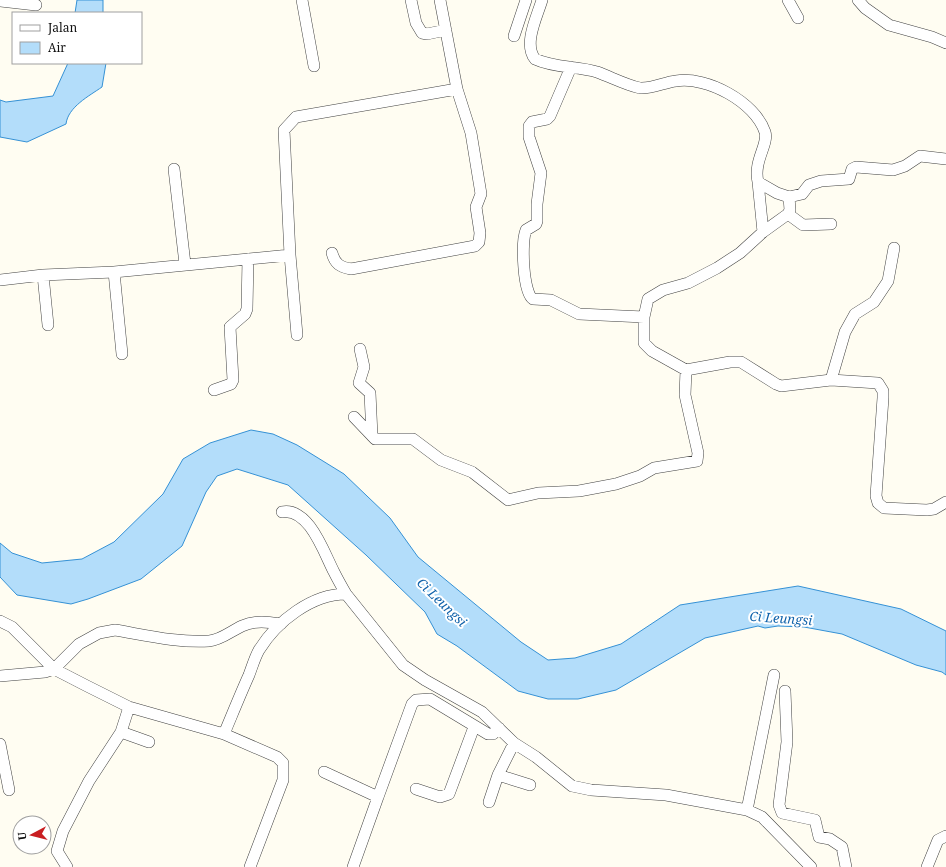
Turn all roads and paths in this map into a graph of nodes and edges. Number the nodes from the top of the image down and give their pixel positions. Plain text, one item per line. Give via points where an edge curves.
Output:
1 (302, 0) edge
2 (411, 0) edge
3 (440, 0) edge
4 (526, 0) edge
5 (542, 0) edge
6 (788, 0) edge
7 (858, 0) edge
8 (0, 1) edge
9 (36, 5) dead end
10 (798, 18) dead end
11 (446, 30) junction
12 (514, 36) dead end
13 (946, 43) edge
14 (314, 66) dead end
15 (571, 67) junction
16 (457, 89) junction
17 (946, 159) edge
18 (174, 169) dead end
19 (758, 182) junction
20 (789, 197) junction
21 (788, 214) junction
22 (831, 224) dead end
23 (763, 232) junction
24 (894, 248) dead end
25 (332, 253) dead end
26 (290, 255) junction
27 (248, 259) junction
28 (185, 264) junction
29 (114, 272) junction
30 (43, 275) junction
31 (0, 280) edge
32 (644, 317) junction
33 (48, 324) dead end
34 (297, 335) dead end
35 (360, 349) dead end
36 (122, 354) dead end
37 (686, 370) junction
38 (831, 380) junction
39 (214, 390) dead end
40 (354, 417) dead end
41 (372, 436) junction
42 (946, 502) edge
43 (282, 512) dead end
44 (346, 594) junction
45 (0, 621) edge
46 (281, 624) junction
47 (54, 669) junction
48 (774, 675) dead end
49 (0, 676) edge
50 (785, 691) dead end
51 (129, 707) junction
52 (474, 727) junction
53 (499, 728) junction
54 (121, 732) junction
55 (224, 734) junction
56 (149, 742) dead end
57 (514, 743) junction
58 (0, 744) edge
59 (324, 772) dead end
60 (498, 775) junction
61 (530, 785) dead end
62 (416, 789) dead end
63 (9, 790) dead end
64 (378, 797) junction
65 (489, 802) dead end
66 (747, 810) junction
67 (946, 836) edge
68 (66, 867) edge
69 (250, 867) edge
70 (353, 867) edge
71 (811, 867) edge
72 (846, 867) edge
73 (927, 867) edge

1 - 14 street
2 - 11 street via 416,23 422,33
3 - 11 street
4 - 12 street
5 - 15 street via 532,33 532,56 540,62
6 - 10 street
7 - 13 street via 889,26
8 - 9 street
11 - 16 street
15 - 19 street via 596,72 641,88 676,81 699,82 720,88 735,96 760,120 766,134 756,172
15 - 32 street via 550,116 532,122 529,126 529,137 541,173 537,221 526,230 523,240 522,257 528,294 533,299 561,303 579,314
16 - 25 street via 471,133 481,194 476,207 479,242 475,246 351,269 338,265
16 - 26 street via 296,117 289,123 284,130
17 - 20 street via 920,156 893,170 856,167 852,169 850,179 821,181 809,185 802,194
18 - 28 street
19 - 20 street
19 - 23 street
20 - 21 street
21 - 22 street via 803,225
21 - 23 street
23 - 32 street via 740,253 717,268 688,283 652,296 646,304
24 - 38 street via 888,281 874,302 855,314 845,332
26 - 27 street
26 - 34 street
27 - 28 street
27 - 39 street via 247,309 230,327 233,380 231,384
28 - 29 street
29 - 30 street
29 - 36 street
30 - 31 street
30 - 33 street
32 - 37 street via 643,336 647,347
35 - 41 street via 364,367 359,382 370,393
37 - 38 street via 741,362 781,386
37 - 41 street via 685,395 698,453 697,461 654,468 616,484 578,491 538,493 508,500 472,472 441,460 413,439 377,440
38 - 42 street via 874,382 883,391 876,496 878,503 884,508 927,510 938,508
40 - 41 street
43 - 44 street via 291,511 305,521 318,540
44 - 46 street via 329,596 304,607
44 - 53 street via 403,666 482,712
45 - 47 street via 12,627
46 - 47 street via 256,622 243,625 216,640 208,641 107,631 79,644
46 - 55 street via 259,650
47 - 49 street
47 - 51 street
48 - 66 street
50 - 72 street via 787,742 778,805 782,813 815,820 819,837 830,839 842,847
51 - 54 street
51 - 55 street
52 - 53 street via 488,734 493,734
52 - 62 street via 449,794 440,797
52 - 64 street via 430,699 416,700 412,704
53 - 57 street
54 - 56 street
54 - 68 street via 89,781 63,831 57,850
55 - 69 street via 283,762 283,780
57 - 60 street
57 - 66 street via 572,786 666,795
58 - 63 street
59 - 64 street
60 - 61 street
60 - 65 street
64 - 70 street
66 - 71 street via 762,817
67 - 73 street via 938,840

